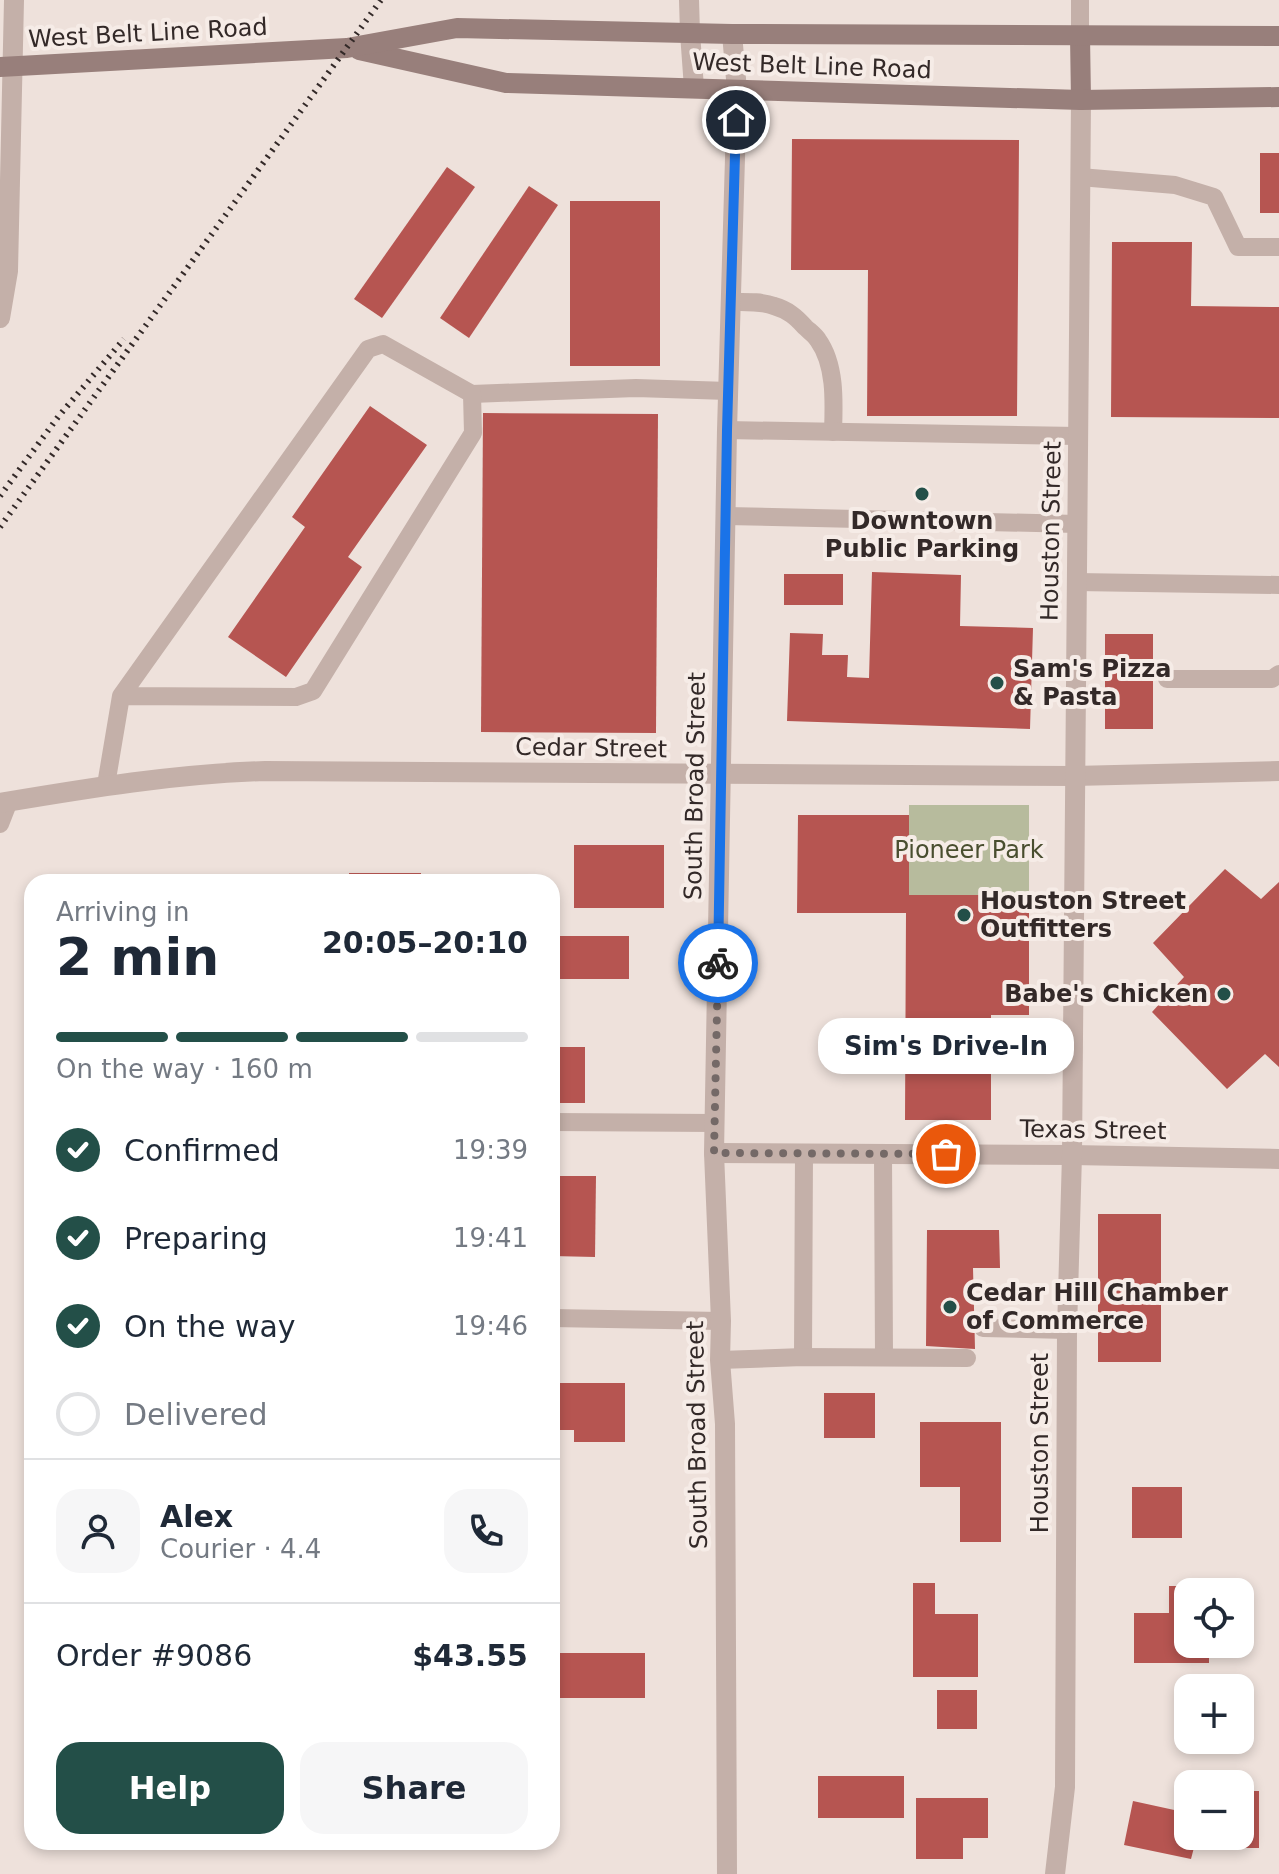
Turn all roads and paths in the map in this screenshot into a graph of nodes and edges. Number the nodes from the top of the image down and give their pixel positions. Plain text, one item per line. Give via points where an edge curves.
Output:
1 (14, 0) edge
2 (689, 0) edge
3 (1080, 0) edge
4 (690, 33) junction
5 (732, 34) junction
6 (1080, 36) junction
7 (1279, 36) edge
8 (347, 48) junction
9 (7, 67) edge
10 (694, 88) junction
11 (737, 90) junction
12 (1279, 97) edge
13 (1081, 100) junction
14 (1080, 177) junction
15 (1279, 247) edge
16 (731, 302) junction
17 (0, 318) edge
18 (728, 391) junction
19 (472, 394) junction
20 (727, 430) junction
21 (833, 432) junction
22 (1078, 436) junction
23 (726, 516) junction
24 (1077, 524) junction
25 (1076, 582) junction
26 (1279, 585) edge
27 (1279, 674) edge
28 (1167, 679) dead end
29 (121, 696) junction
30 (1279, 771) edge
31 (721, 775) junction
32 (1074, 776) junction
33 (106, 785) junction
34 (4, 802) edge
35 (0, 824) edge
36 (560, 1122) edge
37 (715, 1123) junction
38 (714, 1153) junction
39 (804, 1153) junction
40 (883, 1154) junction
41 (1072, 1155) junction
42 (1279, 1159) edge
43 (560, 1318) edge
44 (721, 1321) junction
45 (983, 1328) dead end
46 (1067, 1330) junction
47 (803, 1357) junction
48 (884, 1357) junction
49 (967, 1358) dead end
50 (720, 1360) junction
51 (727, 1874) edge
52 (1055, 1874) edge

1 - 9 street
2 - 4 street
3 - 6 lane
4 - 5 main road, West Belt Line Road
4 - 8 main road, West Belt Line Road via 457,28
4 - 10 street
5 - 6 main road, West Belt Line Road
5 - 11 street, South Broad Street
6 - 7 main road, West Belt Line Road
6 - 13 main road
8 - 9 main road, West Belt Line Road
8 - 10 main road, West Belt Line Road via 506,83
9 - 17 street via 8,271
10 - 11 main road, West Belt Line Road
11 - 13 main road, West Belt Line Road
11 - 16 street, South Broad Street
12 - 13 main road, West Belt Line Road
13 - 14 street, Houston Street
14 - 15 lane via 1175,185 1214,197 1238,247
14 - 22 street, Houston Street
16 - 18 street, South Broad Street
16 - 21 lane via 784,309 818,340 831,376
18 - 19 lane via 636,388
18 - 20 street, South Broad Street
19 - 29 lane via 473,433 313,691 296,697
19 - 29 lane via 383,344 368,349
20 - 21 lane
20 - 23 street, South Broad Street
21 - 22 lane
22 - 24 street, Houston Street
23 - 24 lane
23 - 31 street, South Broad Street
24 - 25 street, Houston Street
25 - 26 lane
25 - 32 street, Houston Street
27 - 28 lane via 1272,679
29 - 33 lane
30 - 32 street, Cedar Street
31 - 32 street, Cedar Street
31 - 33 street, Cedar Street via 265,771
31 - 37 street, South Broad Street
32 - 41 street, Houston Street
33 - 34 street, Cedar Street
34 - 35 lane
36 - 37 lane
37 - 38 street, South Broad Street
38 - 39 street, Texas Street
38 - 44 street, South Broad Street
39 - 40 street, Texas Street
39 - 47 lane
40 - 41 street, Texas Street
40 - 48 lane
41 - 42 street, Texas Street
41 - 46 street, Houston Street
43 - 44 lane
44 - 50 street, South Broad Street
45 - 46 lane
46 - 52 street, Houston Street via 1065,1787
47 - 48 lane
47 - 50 lane
48 - 49 lane
50 - 51 street, South Broad Street via 725,1424

